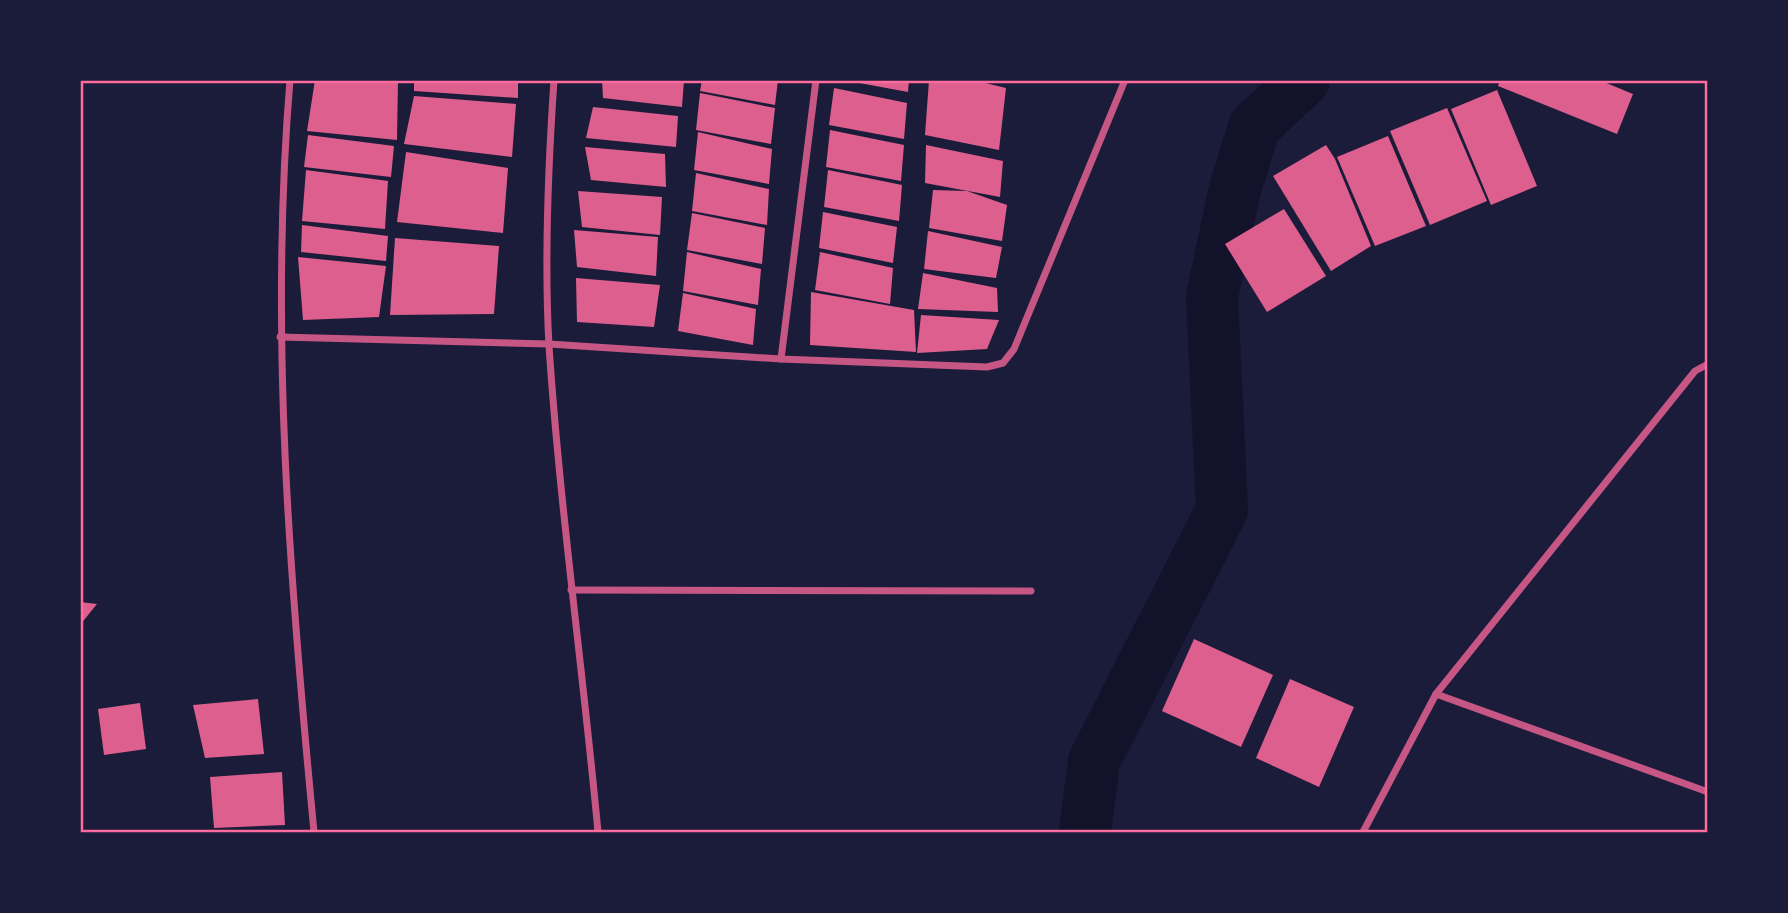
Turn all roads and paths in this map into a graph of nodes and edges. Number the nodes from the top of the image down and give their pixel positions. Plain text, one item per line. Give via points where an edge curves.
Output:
1 (289, 80) edge
2 (554, 80) edge
3 (816, 80) edge
4 (1125, 80) edge
5 (280, 337) junction
6 (549, 344) junction
7 (781, 359) junction
8 (1707, 364) edge
9 (571, 590) junction
10 (1031, 590) dead end
11 (1436, 694) junction
12 (1707, 792) edge
13 (314, 832) edge
14 (598, 832) edge
15 (1363, 832) edge

1 - 5 street
2 - 6 street via 548,177
3 - 7 street
4 - 7 street via 1014,349 1003,363 987,367
5 - 6 street
5 - 13 street via 298,667
6 - 7 street
6 - 9 street
8 - 11 street via 1695,371
9 - 10 street
9 - 14 street
11 - 12 street
11 - 15 street

